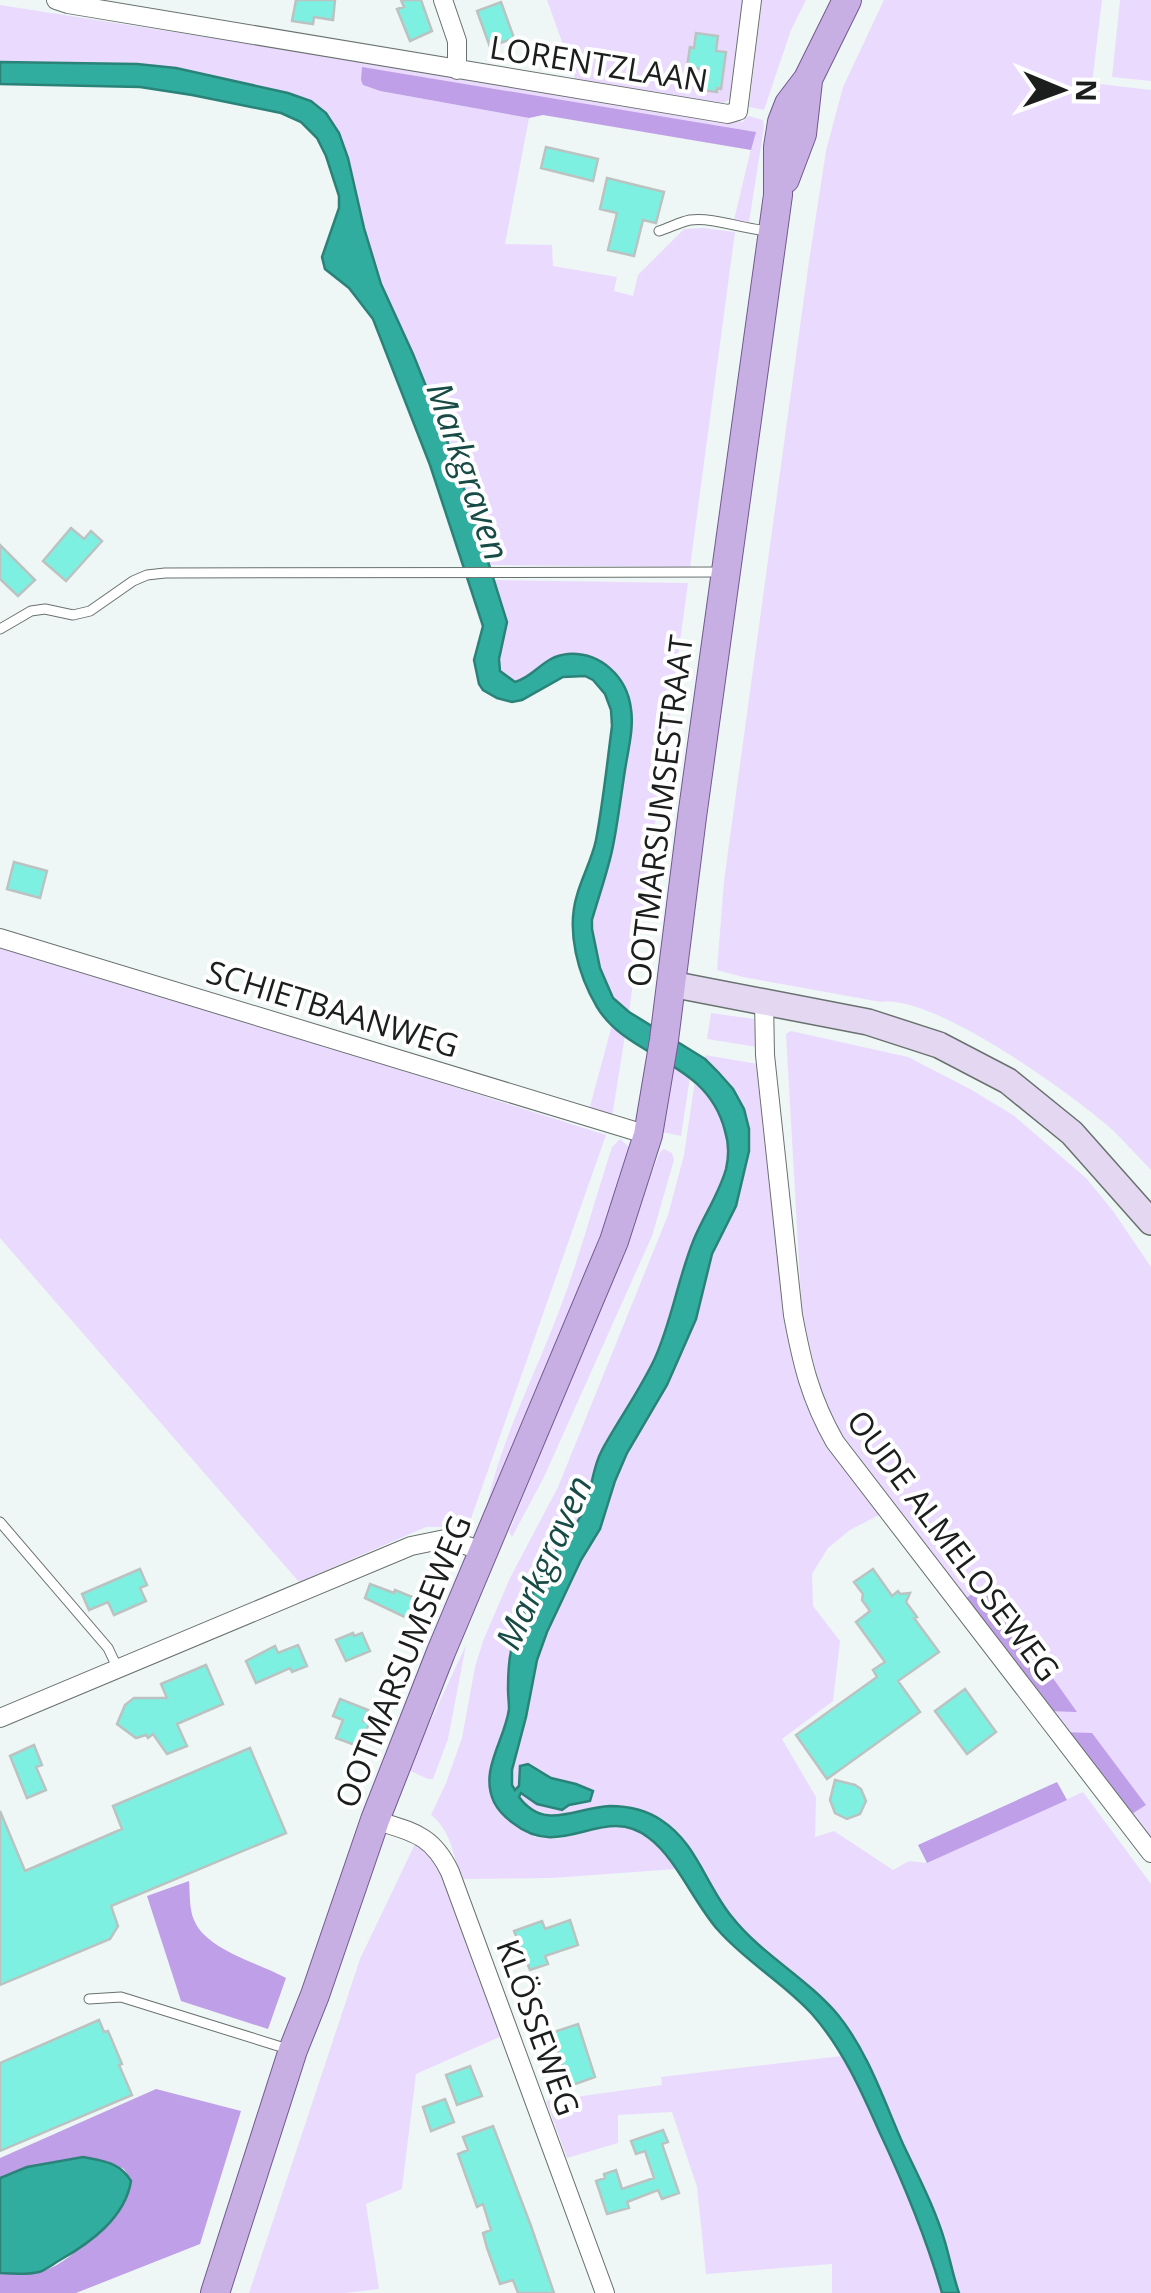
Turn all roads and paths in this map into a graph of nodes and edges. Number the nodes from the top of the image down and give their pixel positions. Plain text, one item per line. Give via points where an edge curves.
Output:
1 (56, 0) edge
2 (442, 0) edge
3 (752, 0) edge
4 (847, 0) edge
5 (457, 70) junction
6 (774, 231) junction
7 (659, 232) dead end
8 (726, 572) junction
9 (0, 629) edge
10 (0, 938) edge
11 (672, 984) junction
12 (764, 1000) junction
13 (661, 1059) joint
14 (648, 1135) junction
15 (1151, 1222) edge
16 (0, 1522) edge
17 (484, 1551) junction
18 (118, 1668) junction
19 (0, 1718) edge
20 (375, 1820) junction
21 (1151, 1853) edge
22 (90, 2000) dead end
23 (294, 2050) junction
24 (215, 2293) edge
25 (604, 2293) edge

1 - 5 street, LORENTZLAAN
2 - 5 street, LORENTZLAAN via 457,41
3 - 5 street, LORENTZLAAN via 738,111 728,114
4 - 6 main road, OOTMARSUMSESTRAAT via 782,122
6 - 7 lane via 690,220
6 - 8 main road, OOTMARSUMSESTRAAT
8 - 9 lane via 164,573 133,581 90,611 31,611
8 - 11 main road, OOTMARSUMSESTRAAT
10 - 14 street, SCHIETBAANWEG
11 - 12 main road
11 - 13 main road, OOTMARSUMSESTRAAT
12 - 15 main road via 939,1045 1008,1081 1072,1133
12 - 21 street, OUDE ALMELOSEWEG via 793,1315 816,1408 834,1442
13 - 14 main road, OOTMARSUMSEWEG
14 - 17 main road, OOTMARSUMSEWEG via 614,1241
16 - 18 lane
17 - 18 street via 445,1540 411,1546
17 - 20 main road, OOTMARSUMSEWEG
18 - 19 street
20 - 23 main road, OOTMARSUMSEWEG
20 - 25 street, KLÖSSEWEG via 424,1836 442,1854
22 - 23 lane via 121,1997
23 - 24 main road, OOTMARSUMSEWEG

